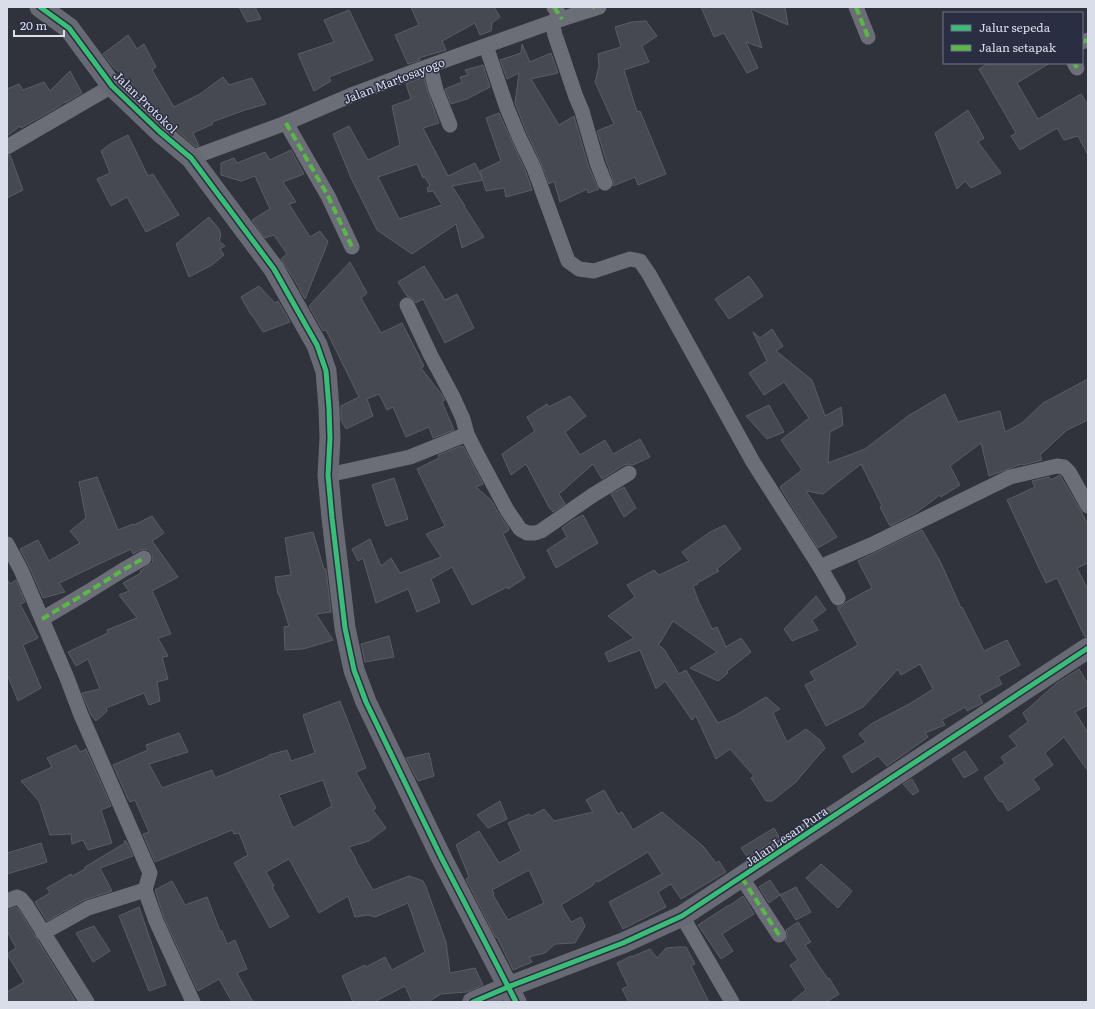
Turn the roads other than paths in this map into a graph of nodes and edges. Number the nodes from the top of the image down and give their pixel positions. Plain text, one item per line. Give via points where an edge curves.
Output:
1 (40, 7) edge
2 (596, 7) edge
3 (856, 7) edge
4 (556, 16) edge
5 (868, 37) dead end
6 (486, 46) junction
7 (430, 66) junction
8 (112, 86) junction
9 (286, 123) junction
10 (450, 125) dead end
11 (7, 148) edge
12 (191, 158) junction
13 (605, 183) dead end
14 (352, 247) dead end
15 (407, 305) dead end
16 (467, 434) junction
17 (629, 473) dead end
18 (328, 475) junction
19 (1088, 506) edge
20 (7, 544) edge
21 (144, 558) dead end
22 (820, 567) junction
23 (838, 598) dead end
24 (42, 619) junction
25 (1085, 655) edge
26 (742, 878) junction
27 (145, 890) junction
28 (7, 901) edge
29 (682, 916) junction
30 (43, 933) junction
31 (779, 935) dead end
32 (512, 995) edge
33 (87, 1002) edge
34 (193, 1002) edge
35 (473, 1002) edge
36 (732, 1002) edge

1 - 8 street, Jalan Protokol via 68,28
2 - 4 street, Jalan Martosayogo
3 - 5 street
4 - 6 street, Jalan Martosayogo
4 - 13 street via 555,35
6 - 7 street, Jalan Martosayogo
6 - 22 street via 507,108 534,168 568,262 579,269 594,271 630,259 640,261 753,462
7 - 9 street, Jalan Martosayogo
7 - 10 street via 436,90
8 - 11 street
8 - 12 street, Jalan Protokol
9 - 12 street, Jalan Martosayogo
9 - 14 street via 328,196
12 - 18 street, Jalan Protokol via 274,269 317,345 326,371 330,408
15 - 16 street via 453,397
16 - 17 street via 507,510 520,529 526,533 535,533 547,528
16 - 18 street via 410,457
18 - 32 street, Jalan Protokol via 345,628 354,670 366,702 441,857
19 - 22 street via 1069,472 1064,467 1057,466 1010,477 871,546
20 - 24 street
21 - 24 street
22 - 23 street
24 - 27 street via 150,873
25 - 26 street, Jalan Lesan Pura
26 - 29 street, Jalan Lesan Pura
26 - 31 street
27 - 30 street via 88,908
27 - 34 street via 156,921
28 - 30 street via 17,897 21,899
29 - 32 street, Jalan Lesan Pura
29 - 36 street
30 - 33 street
32 - 35 street, Jalan Lesan Pura

